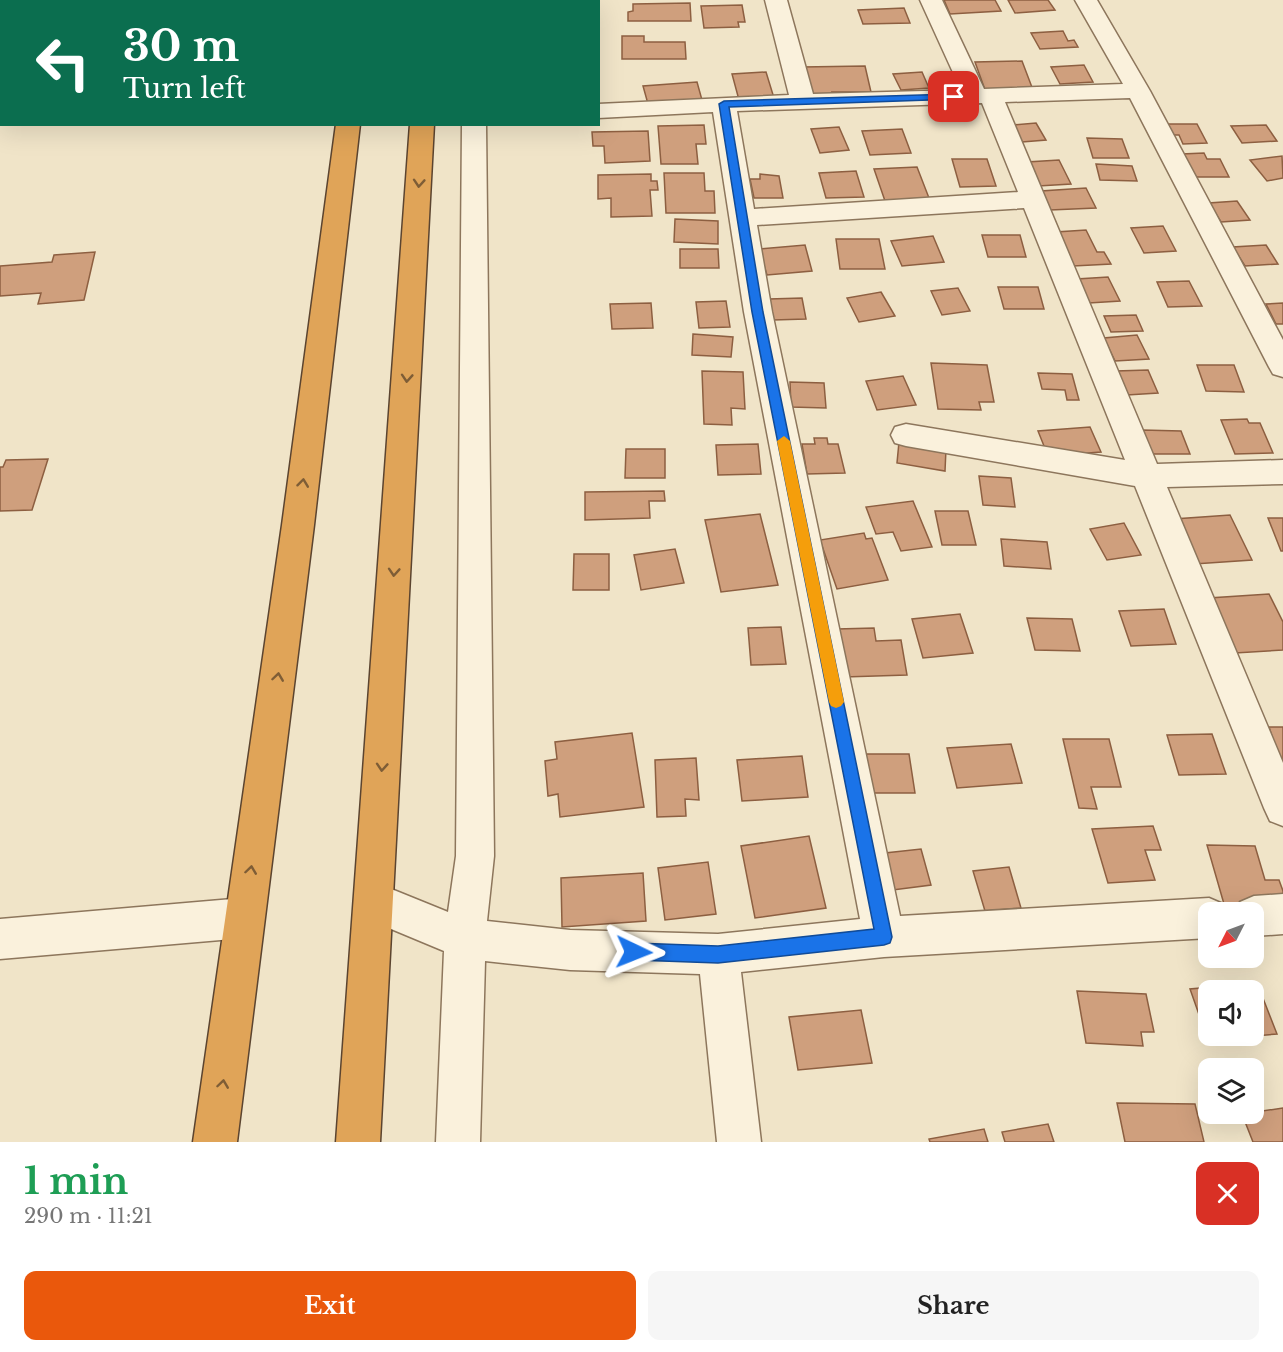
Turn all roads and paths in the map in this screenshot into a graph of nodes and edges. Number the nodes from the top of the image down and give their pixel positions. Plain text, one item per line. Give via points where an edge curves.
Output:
1 (776, 0) edge
2 (931, 0) edge
3 (1086, 0) edge
4 (1138, 91) junction
5 (983, 96) junction
6 (803, 102) junction
7 (724, 104) junction
8 (600, 111) edge
9 (348, 126) edge
10 (422, 126) edge
11 (474, 126) edge
12 (1033, 199) junction
13 (742, 218) junction
14 (1283, 367) edge
15 (906, 435) dead end
16 (1283, 472) edge
17 (1147, 476) junction
18 (1283, 808) edge
19 (374, 902) junction
20 (1283, 914) edge
21 (1264, 915) edge
22 (244, 918) junction
23 (1198, 919) edge
24 (884, 937) junction
25 (0, 939) edge
26 (465, 939) junction
27 (718, 954) junction
28 (215, 1142) edge
29 (358, 1142) edge
30 (458, 1142) edge
31 (739, 1142) edge

1 - 6 street
2 - 5 street
3 - 4 street
4 - 5 street
4 - 14 street
5 - 6 street
5 - 12 street
6 - 7 street
7 - 8 street
7 - 13 street
22 -> 9 highway
10 -> 19 highway
11 - 26 street via 474,856
12 - 13 street
12 - 17 street
13 - 24 street
15 - 17 street
16 - 17 street
17 - 18 street
19 - 26 street
19 - 29 highway
20 - 21 street
22 - 25 street
28 -> 22 highway
23 - 24 street
24 - 27 street
26 - 27 street via 570,950
26 - 30 street
27 - 31 street

